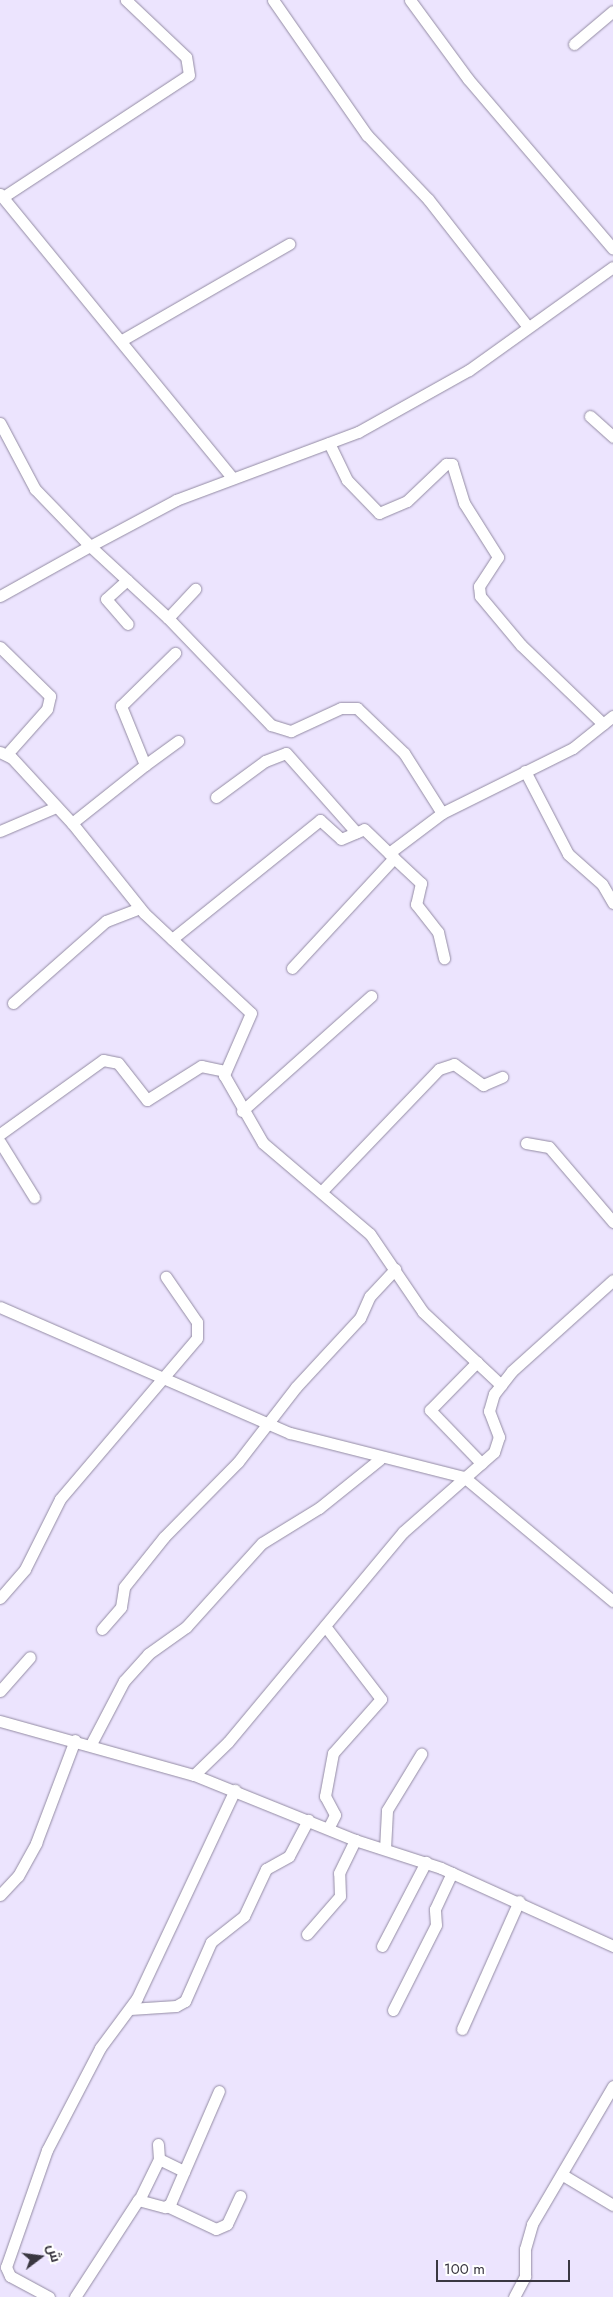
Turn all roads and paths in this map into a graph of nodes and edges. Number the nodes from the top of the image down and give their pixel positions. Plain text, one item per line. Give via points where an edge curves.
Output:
1 (126, 0) edge
2 (273, 0) edge
3 (410, 0) edge
4 (613, 11) edge
5 (574, 44) dead end
6 (1, 196) edge
7 (289, 244) dead end
8 (613, 250) edge
9 (613, 267) edge
10 (528, 327) junction
11 (122, 340) junction
12 (590, 416) dead end
13 (0, 423) edge
14 (613, 437) edge
15 (329, 443) junction
16 (232, 477) junction
17 (90, 546) junction
18 (128, 580) junction
19 (195, 589) dead end
20 (0, 596) edge
21 (168, 618) junction
22 (128, 624) dead end
23 (0, 647) edge
24 (175, 653) dead end
25 (613, 716) edge
26 (603, 724) junction
27 (178, 741) dead end
28 (3, 753) edge
29 (145, 765) junction
30 (525, 771) junction
31 (216, 798) dead end
32 (56, 807) junction
33 (442, 813) junction
34 (72, 823) junction
35 (0, 831) edge
36 (356, 832) junction
37 (392, 856) junction
38 (613, 903) edge
39 (140, 908) junction
40 (172, 939) junction
41 (444, 958) dead end
42 (292, 968) dead end
43 (371, 996) dead end
44 (13, 1002) dead end
45 (224, 1071) junction
46 (502, 1078) dead end
47 (242, 1111) junction
48 (0, 1134) edge
49 (0, 1142) edge
50 (526, 1143) dead end
51 (322, 1191) junction
52 (34, 1197) dead end
53 (613, 1222) edge
54 (395, 1269) junction
55 (166, 1278) dead end
56 (613, 1280) edge
57 (0, 1307) edge
58 (476, 1362) junction
59 (161, 1378) junction
60 (501, 1385) junction
61 (270, 1423) junction
62 (380, 1458) junction
63 (481, 1463) junction
64 (464, 1477) junction
65 (0, 1598) edge
66 (613, 1601) edge
67 (325, 1626) junction
68 (102, 1629) dead end
69 (30, 1657) dead end
70 (0, 1691) edge
71 (0, 1721) edge
72 (74, 1740) junction
73 (91, 1744) junction
74 (421, 1754) dead end
75 (194, 1775) junction
76 (235, 1790) junction
77 (308, 1820) junction
78 (329, 1828) junction
79 (355, 1840) junction
80 (385, 1849) junction
81 (426, 1862) junction
82 (452, 1873) junction
83 (0, 1895) edge
84 (519, 1901) junction
85 (307, 1934) dead end
86 (382, 1946) dead end
87 (613, 1946) edge
88 (130, 2009) junction
89 (393, 2010) dead end
90 (462, 2029) dead end
91 (613, 2086) edge
92 (219, 2090) dead end
93 (158, 2144) dead end
94 (159, 2159) junction
95 (184, 2170) junction
96 (563, 2175) junction
97 (240, 2196) dead end
98 (140, 2198) junction
99 (613, 2205) edge
100 (168, 2206) junction
101 (49, 2297) edge
102 (75, 2297) edge
103 (514, 2297) edge

1 - 6 street via 186,57 190,72
2 - 10 street via 367,135 428,199
3 - 8 street via 468,79
4 - 5 street
6 - 11 street
7 - 11 street
9 - 10 street
10 - 15 street via 442,387
11 - 16 street
12 - 14 street
13 - 17 street via 35,489
15 - 16 street
15 - 26 street via 347,480 380,513 407,501 446,464 452,464 464,503 498,556 479,586 480,596 521,645
16 - 17 street
17 - 18 street
17 - 20 street
18 - 21 street
18 - 22 street via 106,599
19 - 21 street
21 - 33 street via 279,731 291,731 341,708 367,714 404,753
23 - 28 street via 50,696 47,709
24 - 29 street via 121,706
25 - 26 street
26 - 30 street via 573,748
27 - 29 street
28 - 32 street
29 - 34 street
30 - 33 street
30 - 38 street via 568,854 602,884
31 - 36 street via 265,761 286,753
32 - 34 street
32 - 35 street
33 - 37 street
34 - 39 street
36 - 37 street via 364,829
36 - 40 street via 339,838 320,820
37 - 41 street via 423,887 416,904 438,932
37 - 42 street
39 - 40 street
39 - 44 street via 106,921
40 - 45 street via 251,1013
43 - 47 street
45 - 47 street
45 - 48 street via 201,1066 147,1100 118,1063 103,1060
46 - 51 street via 483,1085 454,1064 439,1069
47 - 51 street via 275,1157
49 - 52 street
50 - 53 street via 549,1147
51 - 54 street via 370,1234
54 - 58 street via 428,1318
54 - 61 street via 370,1296 360,1318 296,1387
55 - 59 street via 198,1330 197,1338
56 - 60 street
57 - 59 street
58 - 60 street
58 - 63 street via 430,1410
59 - 61 street
59 - 65 street via 60,1499 25,1569
60 - 63 street via 489,1411 498,1448
61 - 62 street via 314,1442
61 - 68 street via 164,1536 124,1587 121,1607
62 - 64 street
62 - 73 street via 319,1508 262,1543 186,1627 148,1654 124,1681
63 - 64 street
64 - 66 street
64 - 67 street via 392,1544
67 - 75 street via 228,1742
67 - 78 street via 381,1699 333,1753 325,1796 335,1816
69 - 70 street
71 - 72 street
72 - 73 street
72 - 83 street via 36,1843 18,1876
73 - 75 street
74 - 80 street via 387,1810
75 - 76 street
76 - 77 street
76 - 88 street
77 - 78 street
77 - 88 street via 288,1856 266,1869 244,1916 211,1942 186,2001 176,2006
78 - 79 street
79 - 80 street
79 - 85 street via 339,1873 340,1896
80 - 81 street
81 - 82 street
81 - 86 street
82 - 84 street
82 - 89 street via 435,1909 436,1925
84 - 87 street
84 - 90 street
88 - 101 street via 100,2048 47,2150 6,2264 10,2276
91 - 96 street
92 - 95 street
93 - 94 street
94 - 95 street
94 - 98 street
95 - 100 street
96 - 99 street
96 - 103 street via 532,2224 524,2249 525,2276
97 - 100 street via 227,2224 216,2229
98 - 100 street
98 - 102 street

